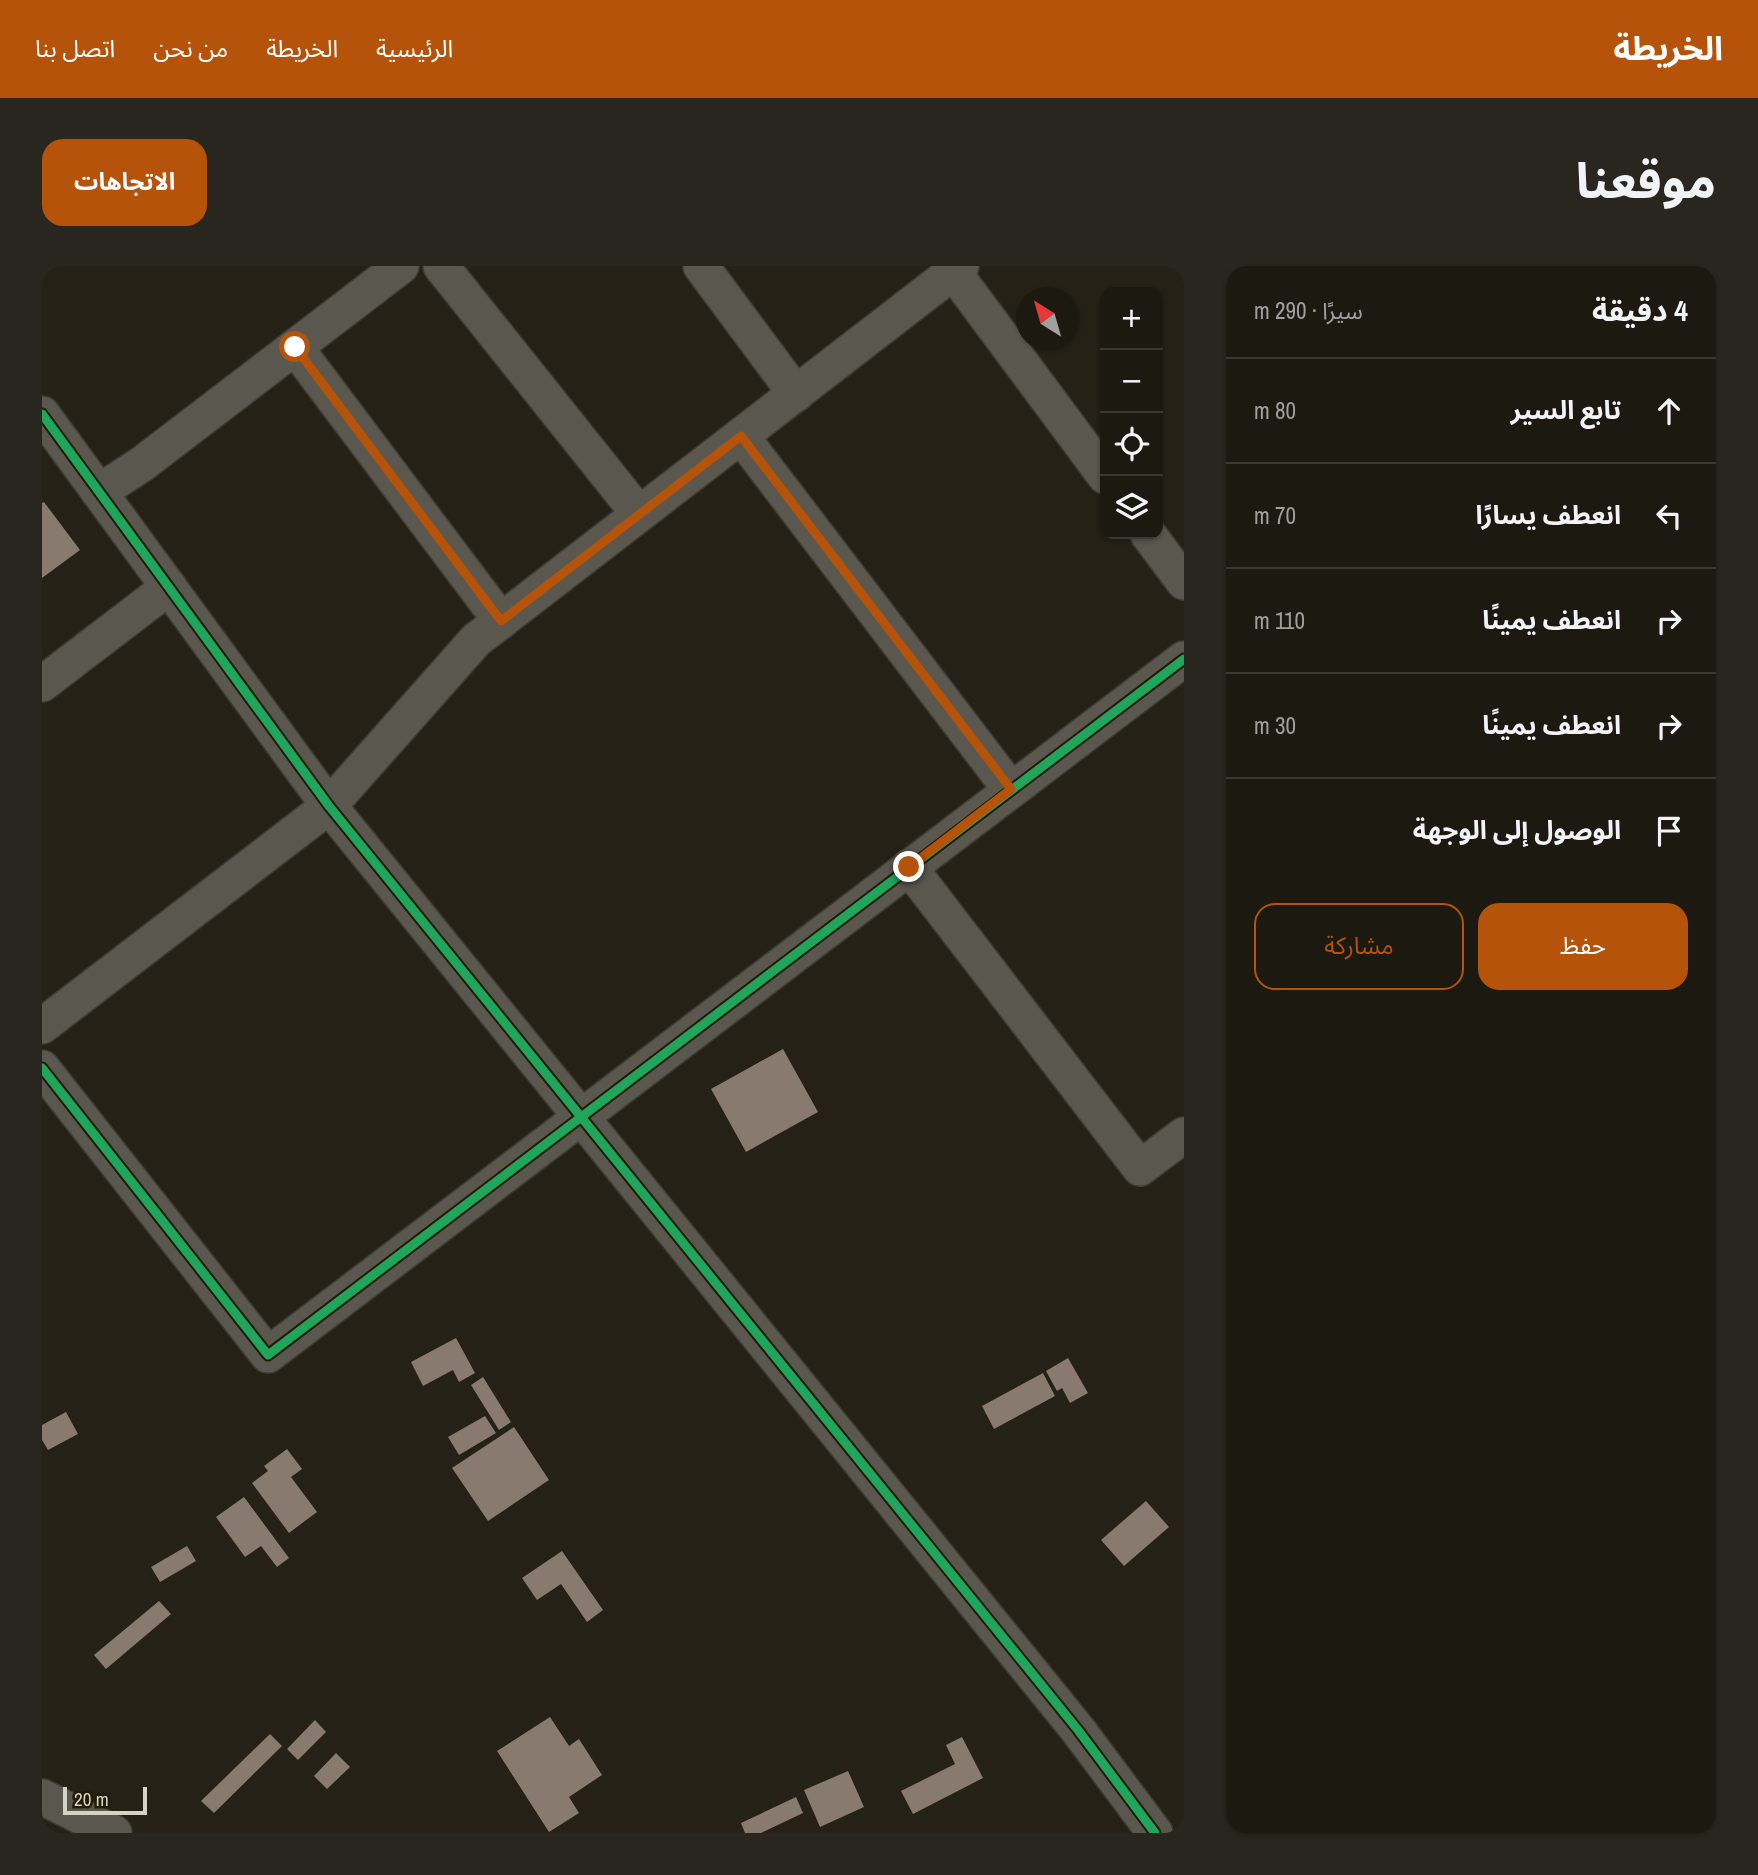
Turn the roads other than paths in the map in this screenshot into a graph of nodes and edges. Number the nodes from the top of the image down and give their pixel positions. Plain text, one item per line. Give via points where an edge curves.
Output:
1 (401, 266) edge
2 (441, 266) edge
3 (701, 266) edge
4 (955, 268) edge
5 (295, 347) junction
6 (796, 394) junction
7 (42, 415) edge
8 (741, 436) junction
9 (1100, 469) edge
10 (99, 492) junction
11 (639, 514) junction
12 (1152, 539) edge
13 (1184, 582) edge
14 (169, 587) junction
15 (501, 621) junction
16 (1184, 659) edge
17 (42, 684) edge
18 (1011, 789) junction
19 (329, 806) junction
20 (909, 867) junction
21 (42, 1026) edge
22 (42, 1068) edge
23 (580, 1116) junction
24 (1184, 1135) edge
25 (42, 1797) edge
26 (114, 1833) edge
27 (1155, 1833) edge

1 - 5 street
2 - 11 street
3 - 6 street
4 - 6 street
4 - 9 street
5 - 10 street
5 - 15 street
6 - 8 street
7 - 10 street
8 - 11 street
8 - 18 street
10 - 14 street
11 - 15 street
12 - 13 street
14 - 17 street
14 - 19 street
15 - 19 street via 476,640
16 - 18 street
18 - 20 street
19 - 21 street
19 - 23 street
20 - 23 street
20 - 24 street via 1140,1168
22 - 23 street via 268,1354
23 - 27 street via 1078,1730
25 - 26 street

